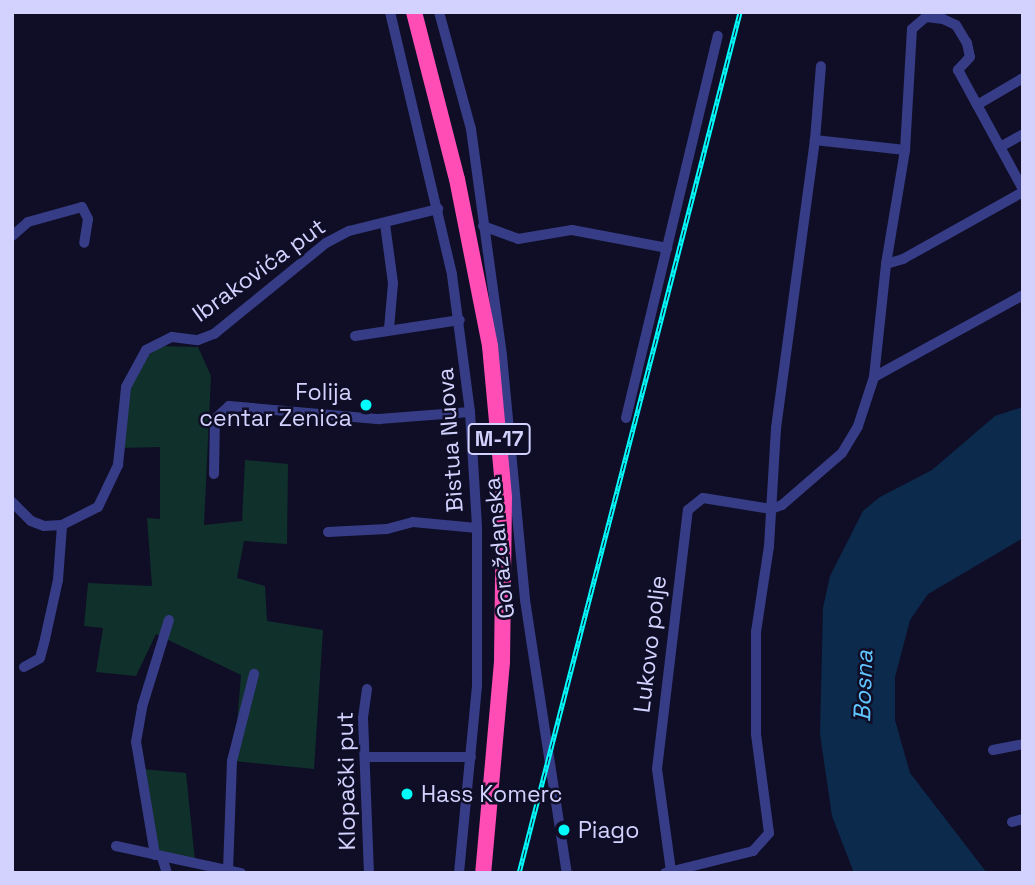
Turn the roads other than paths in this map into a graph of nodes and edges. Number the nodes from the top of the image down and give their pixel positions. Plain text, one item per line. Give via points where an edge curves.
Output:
1 (390, 12) edge
2 (414, 12) edge
3 (439, 12) edge
4 (718, 36) dead end
5 (821, 66) dead end
6 (1023, 78) edge
7 (977, 105) junction
8 (1023, 134) edge
9 (815, 140) junction
10 (1000, 147) junction
11 (905, 150) junction
12 (1023, 190) edge
13 (438, 209) junction
14 (385, 224) junction
15 (483, 226) junction
16 (12, 236) edge
17 (84, 243) dead end
18 (667, 248) junction
19 (886, 264) junction
20 (1023, 295) edge
21 (460, 320) junction
22 (389, 329) junction
23 (355, 336) dead end
24 (874, 377) junction
25 (470, 412) junction
26 (626, 418) dead end
27 (215, 474) dead end
28 (12, 502) edge
29 (771, 509) junction
30 (62, 525) junction
31 (477, 528) junction
32 (328, 533) dead end
33 (169, 620) dead end
34 (24, 667) dead end
35 (254, 674) dead end
36 (367, 689) dead end
37 (1023, 744) edge
38 (993, 750) dead end
39 (367, 757) junction
40 (471, 757) junction
41 (116, 846) dead end
42 (159, 856) junction
43 (712, 868) edge
44 (228, 870) junction
45 (668, 872) edge
46 (167, 873) edge
47 (242, 873) edge
48 (369, 873) edge
49 (459, 873) edge
50 (483, 873) edge
51 (567, 873) edge

1 - 13 street, Bistua Nuova
2 - 50 highway, M-17 via 457,179 490,346 504,498 500,697
3 - 15 street, Goraždanska via 471,129
4 - 18 street
5 - 9 street, Lukovo polje
6 - 7 street
7 - 10 street
7 - 11 street via 958,70 970,57 956,25 926,17 917,22 912,29
8 - 10 street
9 - 11 street
9 - 29 street, Lukovo polje via 776,428
10 - 12 street
11 - 19 street
12 - 19 street via 903,259
13 - 14 street, Ibrakovića put
13 - 21 street, Bistua Nuova
14 - 22 street via 393,283
14 - 30 street, Ibrakovića put via 361,227 326,243 214,334 198,340 172,337 146,350 126,387 118,465 110,487 98,507
15 - 18 street via 518,239 572,230
15 - 51 street, Goraždanska via 502,356 525,600
16 - 17 street via 28,222 82,207 88,219
18 - 26 street
19 - 24 street
20 - 24 street
21 - 22 street
21 - 25 street, Bistua Nuova
22 - 23 street
24 - 29 street via 858,426 842,453
25 - 27 street via 379,419 229,406 215,419
25 - 31 street, Bistua Nuova
28 - 30 street via 31,520
29 - 43 street, Lukovo polje via 755,672 756,734 769,833 753,851
29 - 45 street, Lukovo polje via 703,498 688,510 657,769
30 - 34 street via 58,580 40,658
31 - 32 street via 413,522 387,529
31 - 40 street, Bistua Nuova via 478,660
33 - 42 street via 136,742
35 - 44 street via 232,761
36 - 39 street, Klopački put
37 - 38 street
39 - 40 street
39 - 48 street, Klopački put
40 - 49 street, Bistua Nuova
41 - 42 street
42 - 44 street
42 - 46 street
43 - 45 street, Lukovo polje
44 - 47 street

